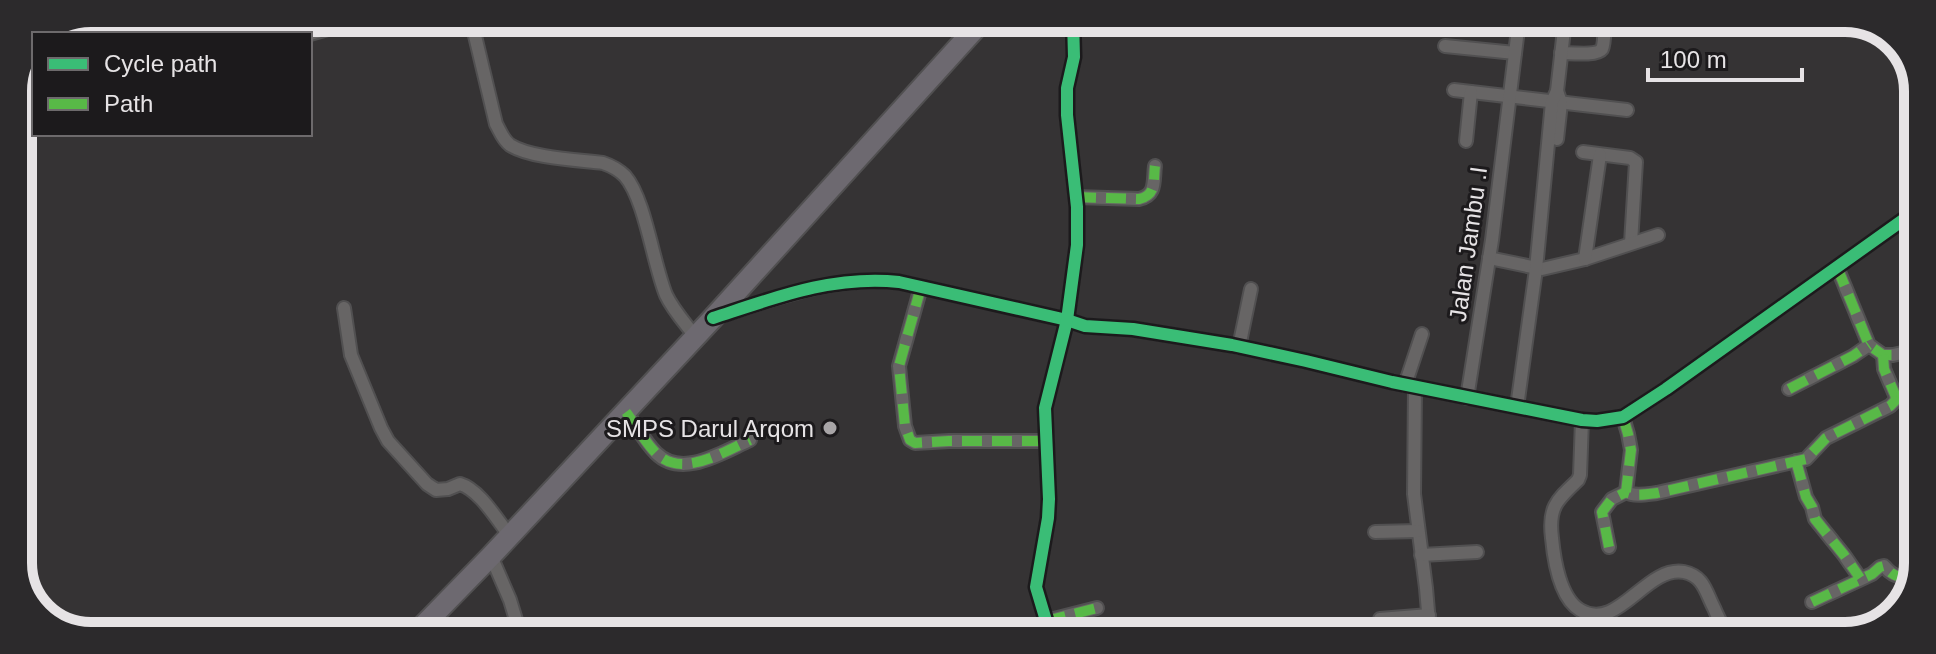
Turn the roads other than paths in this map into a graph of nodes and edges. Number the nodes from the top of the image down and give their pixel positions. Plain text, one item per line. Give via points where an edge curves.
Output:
1 (474, 32) edge
2 (972, 32) edge
3 (1073, 32) edge
4 (1518, 32) edge
5 (1564, 32) edge
6 (1604, 32) edge
7 (1445, 46) dead end
8 (1515, 53) junction
9 (1561, 53) junction
10 (1454, 90) dead end
11 (1471, 92) junction
12 (1509, 97) junction
13 (1556, 98) junction
14 (1627, 110) dead end
15 (1466, 141) dead end
16 (1583, 152) dead end
17 (1600, 155) junction
18 (1155, 166) dead end
19 (1076, 197) junction
20 (1904, 219) edge
21 (1658, 235) dead end
22 (1631, 243) junction
23 (1489, 258) junction
24 (1585, 259) junction
25 (1837, 267) junction
26 (1539, 269) junction
27 (921, 287) junction
28 (1251, 289) dead end
29 (344, 308) dead end
30 (713, 318) junction
31 (1067, 320) junction
32 (1422, 334) dead end
33 (695, 336) junction
34 (1869, 345) junction
35 (1239, 347) junction
36 (1904, 353) edge
37 (1883, 355) junction
38 (1410, 386) junction
39 (1789, 389) dead end
40 (1896, 397) junction
41 (1467, 398) junction
42 (1904, 399) edge
43 (1521, 408) junction
44 (626, 412) junction
45 (1623, 417) junction
46 (1582, 420) junction
47 (750, 440) dead end
48 (1047, 441) junction
49 (1796, 461) junction
50 (1626, 492) junction
51 (1418, 531) junction
52 (1375, 532) dead end
53 (510, 536) junction
54 (1609, 547) dead end
55 (1477, 552) dead end
56 (1421, 555) junction
57 (491, 556) junction
58 (1902, 576) edge
59 (1860, 578) junction
60 (1812, 602) dead end
61 (1097, 608) dead end
62 (1429, 615) junction
63 (1380, 619) dead end
64 (1046, 621) joint
65 (427, 622) edge
66 (517, 622) edge
67 (1429, 622) edge
68 (1721, 622) edge

1 - 33 street via 501,135 508,144 532,154 603,163 622,173 639,203 665,293
2 - 30 main road
3 - 19 street via 1067,115
4 - 8 street, Jalan Jambu .I
5 - 9 street
6 - 9 street via 1599,51
7 - 8 street
8 - 12 street, Jalan Jambu .I
9 - 13 street
10 - 11 street
11 - 12 street
11 - 15 street
12 - 13 street
12 - 23 street, Jalan Jambu .I
13 - 14 street
13 - 26 street
16 - 17 street
17 - 22 street via 1636,162
17 - 24 street
18 - 19 street via 1146,197
19 - 31 street via 1077,245
20 - 25 street
21 - 22 street
22 - 24 street
23 - 26 street
23 - 41 street, Jalan Jambu .I
24 - 26 street
25 - 34 street
25 - 45 street
26 - 43 street
27 - 30 street via 876,280 837,283
27 - 31 street
27 - 48 street via 899,366 910,440
28 - 35 street
29 - 53 street via 351,355 388,441 436,490 460,484 475,492
30 - 33 main road
31 - 35 street
31 - 48 street via 1045,408
32 - 38 street
33 - 44 main road
34 - 37 street
34 - 39 street
35 - 38 street
36 - 37 street
37 - 40 street
38 - 41 street
38 - 51 street
40 - 42 street
40 - 49 street via 1890,406 1826,438 1811,456
41 - 43 street
43 - 46 street
44 - 47 street via 656,453 673,462 700,462
44 - 53 main road
45 - 46 street
45 - 50 street via 1631,450
46 - 68 street via 1580,475 1555,504 1551,520 1556,567 1569,601 1587,614 1603,614 1654,579 1682,572 1707,589
48 - 64 street via 1048,518 1036,587
49 - 50 street via 1657,493
49 - 59 street via 1815,519
50 - 54 street via 1602,512
51 - 52 street
51 - 56 street
53 - 57 main road
55 - 56 street
56 - 62 street
57 - 65 main road
57 - 66 street
58 - 59 street via 1884,566
59 - 60 street
61 - 64 street
62 - 63 street
62 - 67 street

